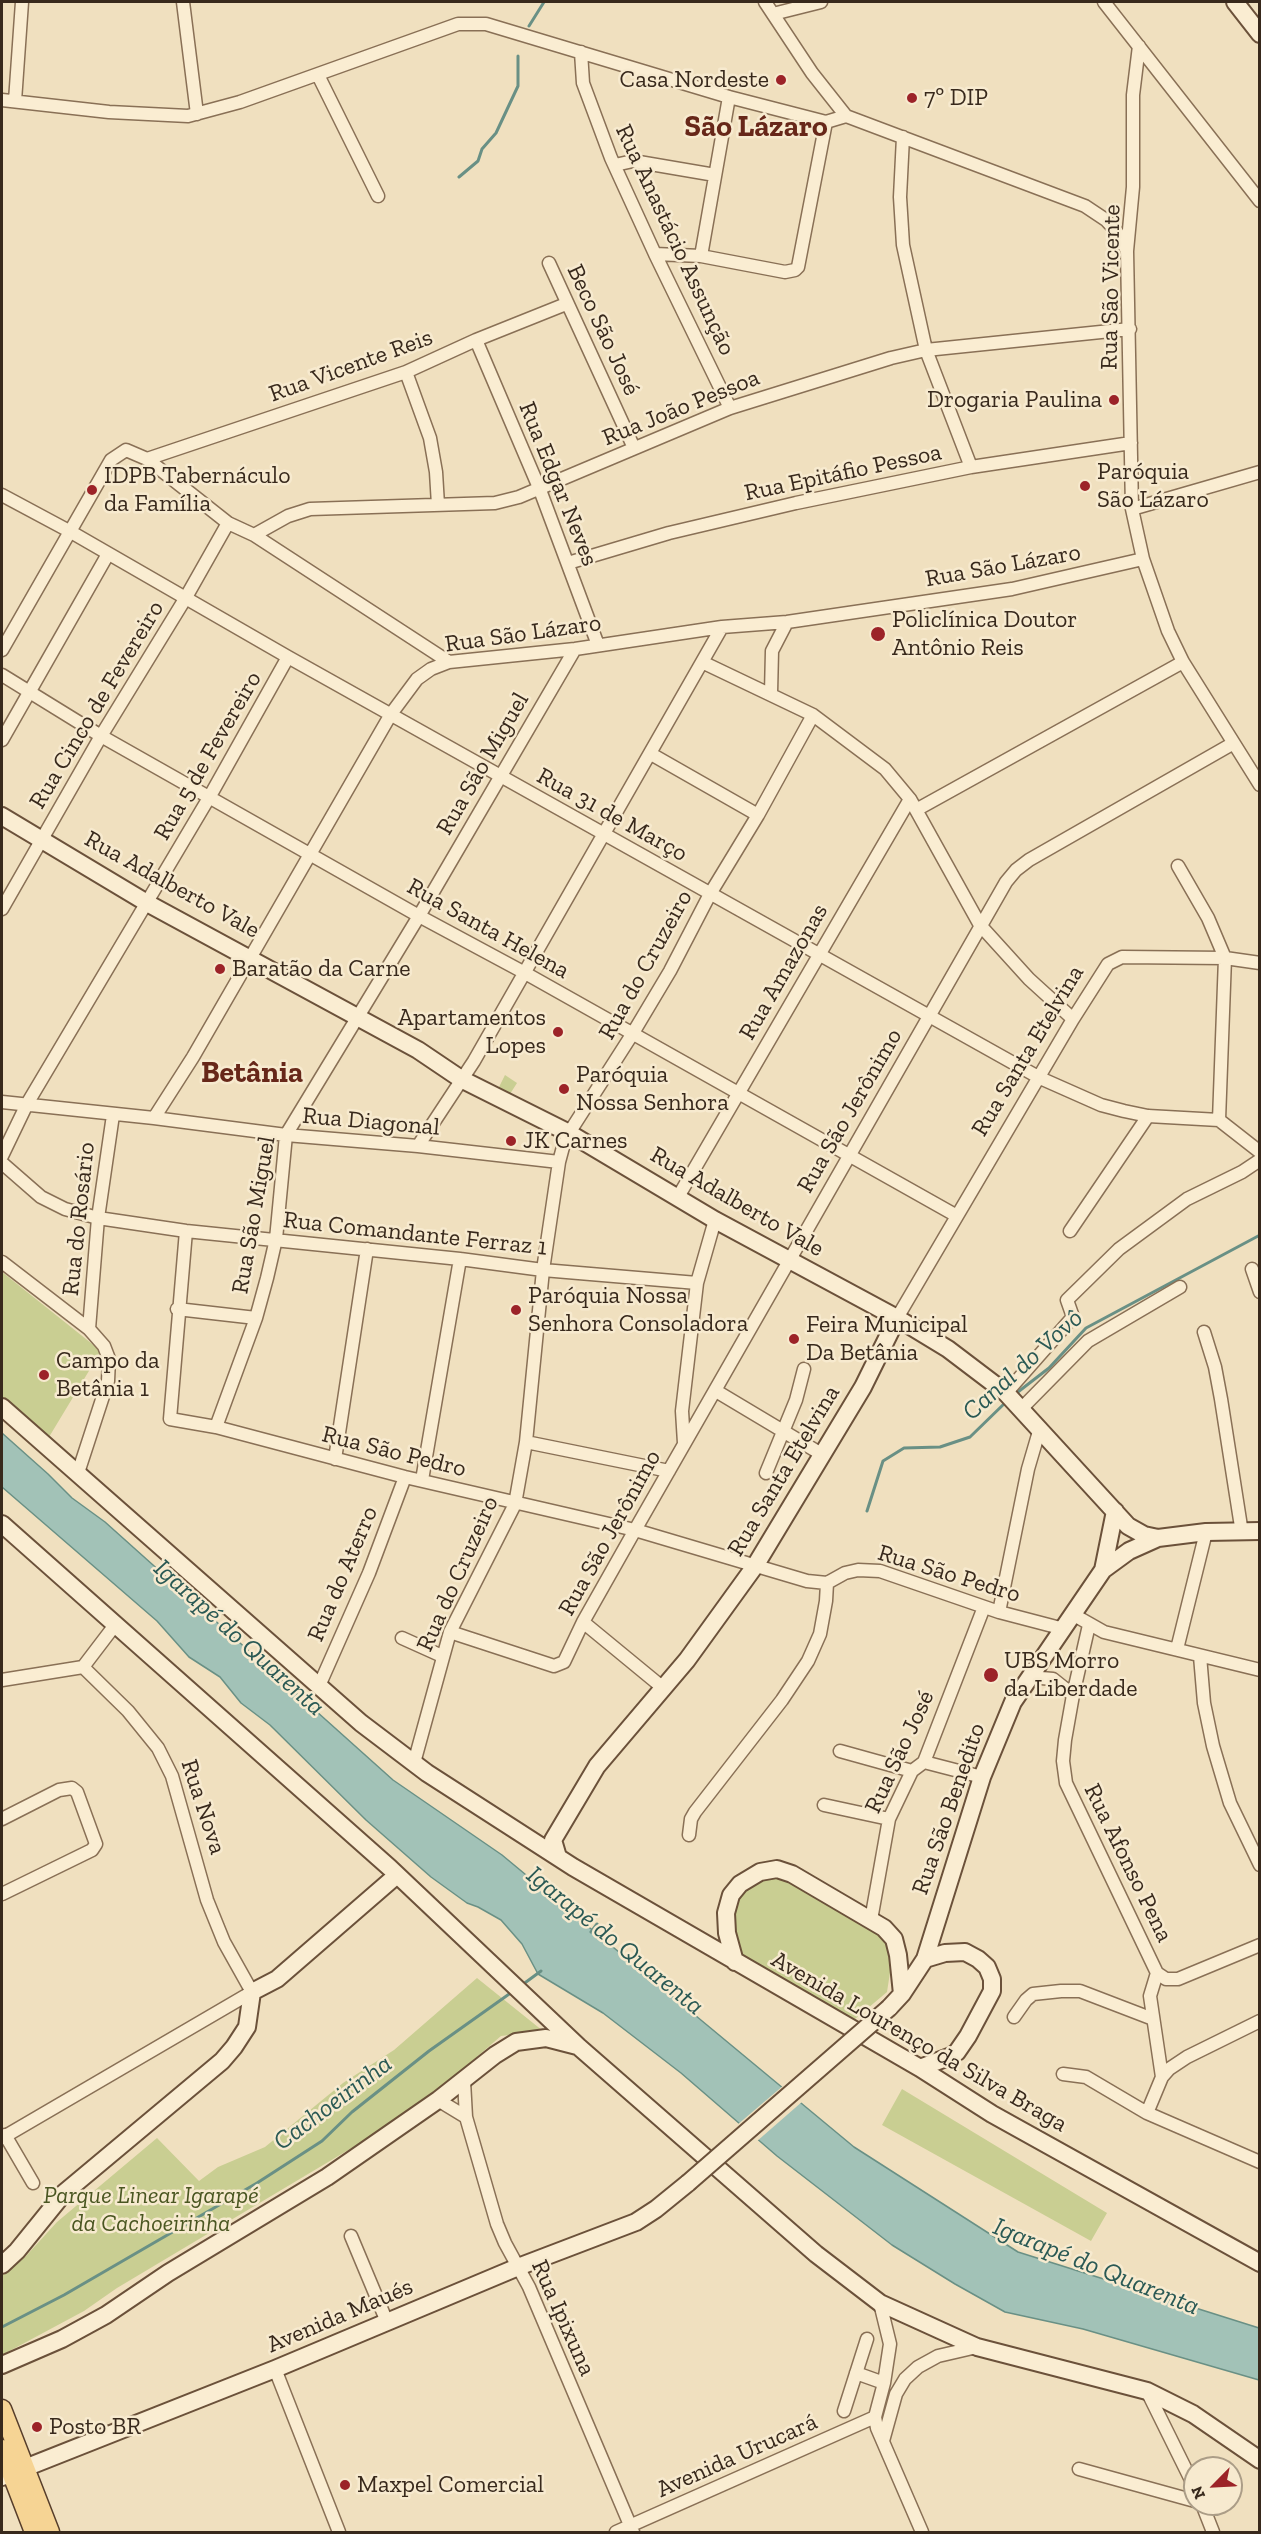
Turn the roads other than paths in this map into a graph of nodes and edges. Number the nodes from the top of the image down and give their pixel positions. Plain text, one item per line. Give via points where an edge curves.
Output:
1 (22, 2) edge
2 (183, 2) edge
3 (765, 2) edge
4 (821, 2) edge
5 (1104, 2) edge
6 (1235, 2) edge
7 (773, 14) junction
8 (1260, 34) edge
9 (1139, 46) junction
10 (581, 52) junction
11 (318, 75) junction
12 (729, 97) junction
13 (2, 100) edge
14 (15, 100) junction
15 (197, 114) junction
16 (846, 116) junction
17 (826, 122) junction
18 (903, 137) junction
19 (615, 165) junction
20 (715, 175) junction
21 (378, 196) dead end
22 (1260, 201) edge
23 (1127, 251) junction
24 (655, 254) junction
25 (701, 256) junction
26 (549, 263) dead end
27 (566, 304) junction
28 (1130, 328) junction
29 (476, 340) junction
30 (926, 350) junction
31 (406, 372) junction
32 (730, 408) junction
33 (1131, 444) junction
34 (634, 448) junction
35 (147, 459) junction
36 (971, 467) junction
37 (1260, 472) edge
38 (540, 490) junction
39 (2, 495) edge
40 (438, 504) junction
41 (1132, 509) junction
42 (228, 523) junction
43 (71, 532) junction
44 (254, 535) junction
45 (108, 554) junction
46 (1143, 560) junction
47 (568, 563) junction
48 (185, 599) junction
49 (787, 622) junction
50 (722, 627) junction
51 (598, 645) junction
52 (575, 649) junction
53 (2, 650) edge
54 (288, 657) junction
55 (449, 662) junction
56 (702, 662) junction
57 (1183, 662) junction
58 (2, 675) edge
59 (30, 691) junction
60 (771, 693) junction
61 (391, 714) junction
62 (813, 715) junction
63 (101, 736) junction
64 (2, 741) edge
65 (1232, 744) junction
66 (651, 754) junction
67 (500, 776) junction
68 (1260, 785) edge
69 (210, 796) junction
70 (913, 805) junction
71 (758, 815) junction
72 (2, 816) edge
73 (604, 835) junction
74 (42, 840) junction
75 (310, 853) junction
76 (1178, 866) dead end
77 (710, 894) junction
78 (147, 903) junction
79 (2, 909) edge
80 (419, 916) junction
81 (980, 925) junction
82 (818, 954) junction
83 (249, 956) junction
84 (1225, 958) junction
85 (1260, 963) edge
86 (525, 973) junction
87 (928, 1017) junction
88 (358, 1019) junction
89 (1073, 1020) junction
90 (633, 1033) junction
91 (1040, 1078) junction
92 (461, 1079) junction
93 (739, 1094) junction
94 (2, 1102) edge
95 (27, 1104) junction
96 (113, 1114) junction
97 (1148, 1116) junction
98 (154, 1118) junction
99 (1219, 1120) junction
100 (569, 1133) junction
101 (286, 1136) junction
102 (418, 1146) junction
103 (1260, 1152) edge
104 (849, 1154) junction
105 (2, 1156) edge
106 (1260, 1160) edge
107 (559, 1162) junction
108 (2, 1163) edge
109 (678, 1197) junction
110 (957, 1216) junction
111 (98, 1218) junction
112 (715, 1220) junction
113 (186, 1231) junction
114 (1070, 1232) dead end
115 (276, 1239) junction
116 (367, 1250) junction
117 (460, 1259) junction
118 (2, 1262) edge
119 (789, 1262) junction
120 (1252, 1269) dead end
121 (543, 1270) junction
122 (697, 1283) junction
123 (1180, 1287) dead end
124 (1260, 1292) edge
125 (177, 1309) junction
126 (256, 1318) junction
127 (897, 1318) junction
128 (89, 1329) junction
129 (1204, 1332) dead end
130 (804, 1369) dead end
131 (716, 1391) junction
132 (1012, 1400) junction
133 (2, 1407) edge
134 (216, 1427) junction
135 (1040, 1428) junction
136 (784, 1432) junction
137 (526, 1442) junction
138 (684, 1443) junction
139 (823, 1455) junction
140 (335, 1459) junction
141 (669, 1471) junction
142 (78, 1473) junction
143 (766, 1473) dead end
144 (405, 1477) junction
145 (422, 1480) junction
146 (515, 1504) junction
147 (1115, 1511) junction
148 (2, 1524) edge
149 (635, 1530) junction
150 (1260, 1531) edge
151 (1206, 1532) junction
152 (1242, 1533) junction
153 (1158, 1538) junction
154 (755, 1566) junction
155 (1103, 1570) junction
156 (827, 1583) junction
157 (984, 1606) junction
158 (999, 1612) junction
159 (1074, 1615) junction
160 (583, 1622) junction
161 (115, 1625) junction
162 (1089, 1625) junction
163 (1064, 1629) junction
164 (450, 1632) junction
165 (402, 1638) dead end
166 (1177, 1648) junction
167 (442, 1656) junction
168 (1200, 1656) junction
169 (83, 1666) junction
170 (1260, 1670) edge
171 (1029, 1677) junction
172 (2, 1680) edge
173 (319, 1686) junction
174 (662, 1687) junction
175 (1073, 1695) junction
176 (840, 1751) dead end
177 (924, 1762) junction
178 (414, 1763) junction
179 (912, 1771) junction
180 (982, 1777) junction
181 (824, 1805) dead end
182 (2, 1819) edge
183 (889, 1819) junction
184 (689, 1835) dead end
185 (558, 1857) junction
186 (1260, 1865) edge
187 (397, 1875) junction
188 (2, 1894) edge
189 (871, 1920) junction
190 (1260, 1945) edge
191 (925, 1959) junction
192 (735, 1962) junction
193 (1157, 1972) junction
194 (252, 1992) junction
195 (902, 1994) junction
196 (1014, 2017) dead end
197 (1153, 2019) junction
198 (1260, 2020) edge
199 (579, 2047) junction
200 (920, 2068) junction
201 (1063, 2074) dead end
202 (1162, 2077) junction
203 (464, 2081) junction
204 (438, 2100) junction
205 (1147, 2113) junction
206 (466, 2117) junction
207 (3, 2137) edge
208 (1260, 2162) edge
209 (33, 2183) dead end
210 (688, 2183) joint
211 (351, 2236) dead end
212 (1260, 2264) edge
213 (2, 2265) edge
214 (518, 2267) junction
215 (880, 2303) junction
216 (387, 2322) junction
217 (867, 2338) dead end
218 (977, 2347) junction
219 (2, 2365) edge
220 (275, 2369) junction
221 (856, 2373) junction
222 (884, 2383) junction
223 (1147, 2391) junction
224 (2, 2409) edge
225 (844, 2411) dead end
226 (875, 2417) junction
227 (883, 2441) junction
228 (2, 2449) edge
229 (1260, 2460) edge
230 (1183, 2464) edge
231 (1079, 2469) dead end
232 (12, 2472) edge
233 (1183, 2498) edge
234 (1207, 2516) edge
235 (632, 2530) edge
236 (34, 2532) edge
237 (50, 2532) edge
238 (339, 2532) edge
239 (616, 2532) edge
240 (922, 2532) edge
241 (1213, 2532) edge

1 - 14 street
2 - 15 street
3 - 7 street
4 - 7 street
5 - 9 street
6 - 8 street
7 - 16 street
9 - 22 street
9 - 23 street, Rua São Vicente via 1132,95 1133,187
10 - 11 street via 469,22
10 - 12 street
10 - 19 street, Rua Anastácio Assunção via 583,82
11 - 15 street
11 - 21 street
12 - 17 street
12 - 20 street
13 - 14 street
14 - 15 street via 120,113
16 - 17 street
16 - 18 street
17 - 25 street via 798,267 785,272
18 - 23 street via 1085,206 1106,220
18 - 30 street via 903,245
19 - 20 street via 633,161
19 - 24 street, Rua Anastácio Assunção
20 - 25 street
23 - 28 street, Rua São Vicente
24 - 25 street
24 - 32 street, Rua Anastácio Assunção
26 - 27 street, Beco São José
27 - 29 street, Rua Vicente Reis
27 - 34 street, Beco São José
28 - 30 street, Rua João Pessoa
28 - 33 street, Rua São Vicente
29 - 31 street, Rua Vicente Reis
29 - 38 street, Rua Edgar Neves
30 - 32 street, Rua João Pessoa
30 - 36 street
31 - 35 street, Rua Vicente Reis
31 - 40 street via 430,438
32 - 34 street, Rua João Pessoa
33 - 36 street, Rua Epitáfio Pessoa
33 - 41 street, Rua São Vicente
34 - 38 street, Rua João Pessoa
35 - 42 street
35 - 43 street via 126,450 111,460
36 - 47 street, Rua Epitáfio Pessoa via 692,527
37 - 41 street
38 - 40 street, Rua João Pessoa via 495,503
38 - 47 street, Rua Edgar Neves
39 - 43 street, Rua 31 de Março
40 - 44 street, Rua João Pessoa via 310,509
41 - 46 street, Rua São Vicente
42 - 44 street
42 - 48 street, Rua Cinco de Fevereiro
43 - 45 street, Rua 31 de Março
43 - 53 street
44 - 55 street
45 - 48 street, Rua 31 de Março
45 - 59 street
46 - 49 street, Rua São Lázaro via 1012,589
46 - 57 street, Rua São Vicente
47 - 51 street, Rua Edgar Neves
48 - 54 street, Rua 31 de Março
48 - 63 street, Rua Cinco de Fevereiro
49 - 50 street, Rua São Lázaro
49 - 60 street via 772,651
50 - 51 street, Rua São Lázaro
50 - 56 street
51 - 52 street, Rua São Lázaro
52 - 55 street, Rua São Lázaro
52 - 67 street, Rua São Miguel
54 - 61 street, Rua 31 de Março
54 - 69 street, Rua 5 de Fevereiro
55 - 61 street, Rua São Lázaro via 417,679
56 - 60 street
56 - 66 street
57 - 65 street, Rua São Vicente
57 - 70 street
58 - 59 street, Rua Santa Helena
59 - 63 street, Rua Santa Helena
59 - 64 street
60 - 62 street
61 - 67 street, Rua 31 de Março
61 - 75 street, Rua São Lázaro
62 - 70 street via 885,769
62 - 71 street, Rua do Cruzeiro
63 - 69 street, Rua Santa Helena
63 - 74 street, Rua Cinco de Fevereiro
65 - 68 street, Rua São Vicente
65 - 81 street, Rua São Jerônimo via 1029,860 1006,882
66 - 71 street
66 - 73 street
67 - 73 street, Rua 31 de Março
67 - 80 street, Rua São Miguel
69 - 75 street, Rua Santa Helena
69 - 78 street, Rua 5 de Fevereiro
70 - 81 street
70 - 82 street, Rua Amazonas
71 - 77 street, Rua do Cruzeiro
72 - 74 street, Rua Adalberto Vale
73 - 77 street, Rua 31 de Março
73 - 86 street
74 - 78 street, Rua Adalberto Vale
74 - 79 street, Rua Cinco de Fevereiro
75 - 80 street, Rua Santa Helena
75 - 83 street, Rua São Lázaro
76 - 84 street via 1208,918
77 - 82 street, Rua 31 de Março
77 - 90 street, Rua do Cruzeiro
78 - 83 street, Rua Adalberto Vale
78 - 95 street, Rua 5 de Fevereiro
80 - 86 street, Rua Santa Helena
80 - 88 street, Rua São Miguel
81 - 87 street, Rua São Jerônimo
81 - 89 street
82 - 87 street, Rua 31 de Março
82 - 93 street, Rua Amazonas
83 - 88 street, Rua Adalberto Vale
83 - 98 street, Rua São Lázaro
84 - 85 street
84 - 89 street, Rua Santa Etelvina via 1122,957 1108,964
84 - 99 street
86 - 90 street, Rua Santa Helena
86 - 92 street
87 - 91 street, Rua 31 de Março
87 - 104 street, Rua São Jerônimo
88 - 92 street, Rua Adalberto Vale via 418,1050
88 - 101 street, Rua São Miguel
89 - 91 street, Rua Santa Etelvina
90 - 93 street, Rua Santa Helena
90 - 100 street, Rua do Cruzeiro
91 - 97 street, Rua 31 de Março via 1101,1105
91 - 110 street, Rua Santa Etelvina
92 - 100 street, Rua Adalberto Vale
92 - 102 street
93 - 104 street, Rua Santa Helena
93 - 109 street, Rua Amazonas
94 - 95 street, Rua Diagonal
95 - 96 street, Rua Diagonal
95 - 105 street, Rua 5 de Fevereiro
96 - 98 street, Rua Diagonal
96 - 111 street, Rua do Rosário
97 - 99 street, Rua 31 de Março
97 - 114 street
98 - 101 street, Rua Diagonal
99 - 103 street
100 - 107 street, Rua do Cruzeiro
100 - 109 street, Rua Adalberto Vale
101 - 102 street, Rua Diagonal
101 - 115 street, Rua São Miguel
102 - 107 street, Rua Diagonal
104 - 110 street, Rua Santa Helena
104 - 119 street, Rua São Jerônimo
106 - 132 street via 1187,1199 1119,1249 1066,1300 1073,1317
107 - 121 street, Rua do Cruzeiro
108 - 111 street, Rua Comandante Ferraz 1 via 41,1197
109 - 112 street, Rua Adalberto Vale
110 - 127 street, Rua Santa Etelvina
111 - 113 street, Rua Comandante Ferraz 1
111 - 128 street, Rua do Rosário
112 - 119 street, Rua Adalberto Vale
112 - 122 street
113 - 115 street, Rua Comandante Ferraz 1
113 - 125 street, Rua São Pedro
115 - 116 street, Rua Comandante Ferraz 1
115 - 126 street, Rua São Miguel
116 - 117 street, Rua Comandante Ferraz 1
116 - 140 street
117 - 121 street, Rua Comandante Ferraz 1
117 - 145 street
118 - 128 street, Rua do Rosário
119 - 127 street, Rua Adalberto Vale
119 - 131 street, Rua São Jerônimo
120 - 124 street
121 - 122 street, Rua Comandante Ferraz 1
121 - 137 street, Rua do Cruzeiro
122 - 138 street via 682,1411
123 - 132 street via 1088,1341
125 - 126 street
125 - 134 street, Rua São Pedro via 170,1419
126 - 134 street, Rua São Miguel
127 - 132 street, Rua Adalberto Vale via 979,1370
127 - 139 street, Rua Santa Etelvina
128 - 142 street, Rua do Rosário via 104,1346 109,1359 108,1381
129 - 152 street via 1215,1367
130 - 136 street
131 - 136 street
131 - 138 street, Rua São Jerônimo
132 - 135 street, Rua Adalberto Vale
133 - 142 street, Avenida Lourenço da Silva Braga
134 - 140 street, Rua São Pedro
135 - 147 street, Rua Adalberto Vale
135 - 158 street
136 - 139 street
136 - 143 street
137 - 141 street
137 - 146 street, Rua do Cruzeiro
138 - 141 street, Rua São Jerônimo
139 - 154 street, Rua Santa Etelvina
140 - 144 street, Rua São Pedro
141 - 149 street, Rua São Jerônimo
142 - 173 street, Avenida Lourenço da Silva Braga
144 - 145 street, Rua São Pedro
144 - 173 street, Rua do Aterro via 369,1573
145 - 146 street, Rua São Pedro
146 - 149 street, Rua São Pedro
146 - 164 street, Rua do Cruzeiro
147 - 153 street, Rua Adalberto Vale via 1136,1531
147 - 155 street, Rua São Benedito
148 - 161 street
149 - 154 street, Rua São Pedro
149 - 160 street, Rua São Jerônimo
150 - 152 street, Rua São Benedito
151 - 152 street, Rua São Benedito
151 - 153 street, Rua São Benedito
151 - 166 street
153 - 155 street, Rua São Benedito
154 - 156 street, Rua São Pedro
154 - 174 street, Rua Santa Etelvina via 687,1660
155 - 159 street, Rua São Benedito
156 - 157 street, Rua São Pedro via 858,1570 880,1571
156 - 184 street via 820,1634 808,1661 694,1812
157 - 158 street, Rua São Pedro
157 - 177 street, Rua São José
158 - 163 street, Rua São Pedro
159 - 162 street
159 - 163 street, Rua São Benedito
160 - 164 street, Rua São Jerônimo via 568,1656 554,1666
160 - 174 street
161 - 169 street
161 - 187 street
162 - 166 street
162 - 175 street, Rua Afonso Pena
163 - 171 street, Rua São Benedito
164 - 167 street, Rua do Cruzeiro
165 - 167 street
166 - 168 street
167 - 178 street, Rua do Cruzeiro
168 - 170 street
168 - 186 street via 1213,1746 1230,1803
169 - 172 street
169 - 194 street, Rua Nova via 158,1748 172,1776 207,1900 224,1942
171 - 175 street via 1053,1679
171 - 180 street, Rua São Benedito via 1013,1702
173 - 178 street, Avenida Lourenço da Silva Braga
174 - 185 street, Rua Santa Etelvina via 608,1750 560,1826 553,1840
175 - 193 street, Rua Afonso Pena via 1063,1761 1066,1783
176 - 179 street
177 - 179 street, Rua São José
177 - 180 street
178 - 185 street, Avenida Lourenço da Silva Braga
179 - 183 street, Rua São José
180 - 191 street, Rua São Benedito
181 - 183 street
182 - 188 street via 59,1790 72,1788 77,1792 96,1845
183 - 189 street, Rua São José
185 - 192 street, Avenida Lourenço da Silva Braga
187 - 194 street via 277,1978
187 - 199 street
189 - 192 street via 792,1874 777,1869 760,1872 740,1884 731,1895 726,1913
189 - 195 street via 894,1939
190 - 193 street, Rua Afonso Pena via 1178,1979 1166,1979
191 - 195 street, Rua São Benedito
191 - 200 street via 965,1952 987,1967 992,1991 957,2052
192 - 200 street, Avenida Lourenço da Silva Braga
193 - 197 street via 1150,1996
194 - 207 street
194 - 213 street via 247,2027 222,2061 64,2193
195 - 210 street, Rua São Benedito, bridge
196 - 197 street via 1033,1994 1080,1991
197 - 202 street
198 - 202 street via 1187,2057
199 - 203 street via 546,2038 516,2042
199 - 215 street via 816,2254
200 - 212 street, Avenida Lourenço da Silva Braga via 992,2114
201 - 205 street via 1086,2077
202 - 205 street
203 - 204 street
203 - 206 street, Rua Ipixuna
204 - 206 street
204 - 219 street via 327,2177 106,2315
205 - 208 street
206 - 214 street, Rua Ipixuna via 497,2224
207 - 209 street
210 - 214 street, Avenida Maués via 636,2222
211 - 216 street
214 - 216 street, Avenida Maués
214 - 235 street, Rua Ipixuna
215 - 218 street
215 - 222 street via 890,2344
216 - 220 street, Avenida Maués
217 - 221 street
218 - 223 street
218 - 227 street via 938,2356 905,2379 896,2394
220 - 232 street, Avenida Maués
220 - 238 street
221 - 222 street
221 - 225 street
222 - 226 street
223 - 229 street via 1193,2414
223 - 230 street
224 - 232 main road
226 - 227 street
226 - 235 street, Avenida Urucará
227 - 240 street
228 - 232 main road
231 - 233 street
232 - 236 main road
232 - 237 main road
234 - 241 street
235 - 239 street, Avenida Urucará

